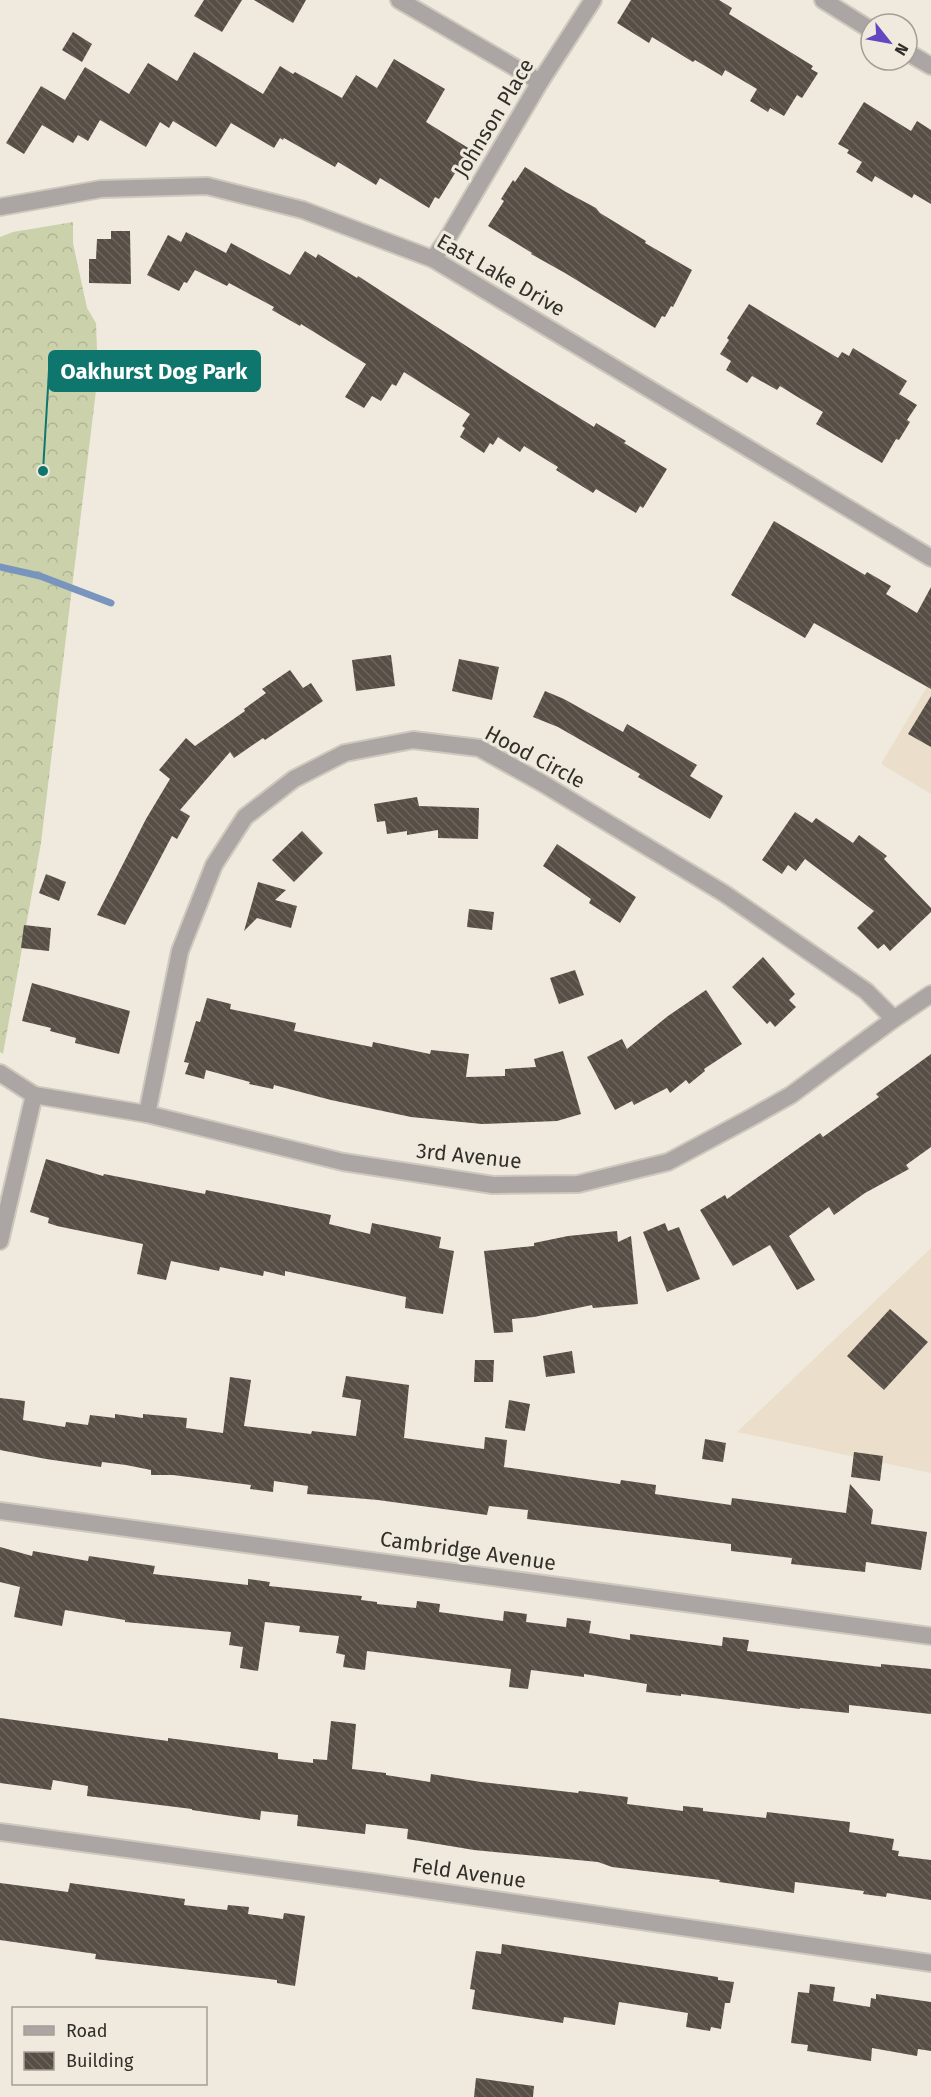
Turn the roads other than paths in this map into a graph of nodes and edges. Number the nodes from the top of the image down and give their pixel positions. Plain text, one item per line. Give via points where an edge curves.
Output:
1 (399, 0) edge
2 (593, 0) edge
3 (823, 0) edge
4 (859, 22) edge
5 (540, 82) junction
6 (0, 207) edge
7 (433, 259) junction
8 (931, 558) edge
9 (931, 994) edge
10 (894, 1019) junction
11 (0, 1073) edge
12 (34, 1095) junction
13 (147, 1114) junction
14 (0, 1242) edge
15 (0, 1511) edge
16 (931, 1636) edge
17 (0, 1832) edge
18 (931, 1963) edge

1 - 5 street
2 - 5 street, Johnson Place
3 - 4 street
5 - 7 street, Johnson Place
6 - 7 street, East Lake Drive via 101,189 207,186 303,210
7 - 8 street, East Lake Drive
9 - 10 street, 3rd Avenue
10 - 13 street, 3rd Avenue via 792,1095 668,1162 578,1185 493,1185 343,1162
10 - 13 street, Hood Circle via 866,991 725,894 543,783 479,748 412,740 345,753 294,778 244,817 214,865 180,951
11 - 12 street, 3rd Avenue
12 - 13 street, 3rd Avenue
12 - 14 street
15 - 16 street, Cambridge Avenue
17 - 18 street, Feld Avenue

